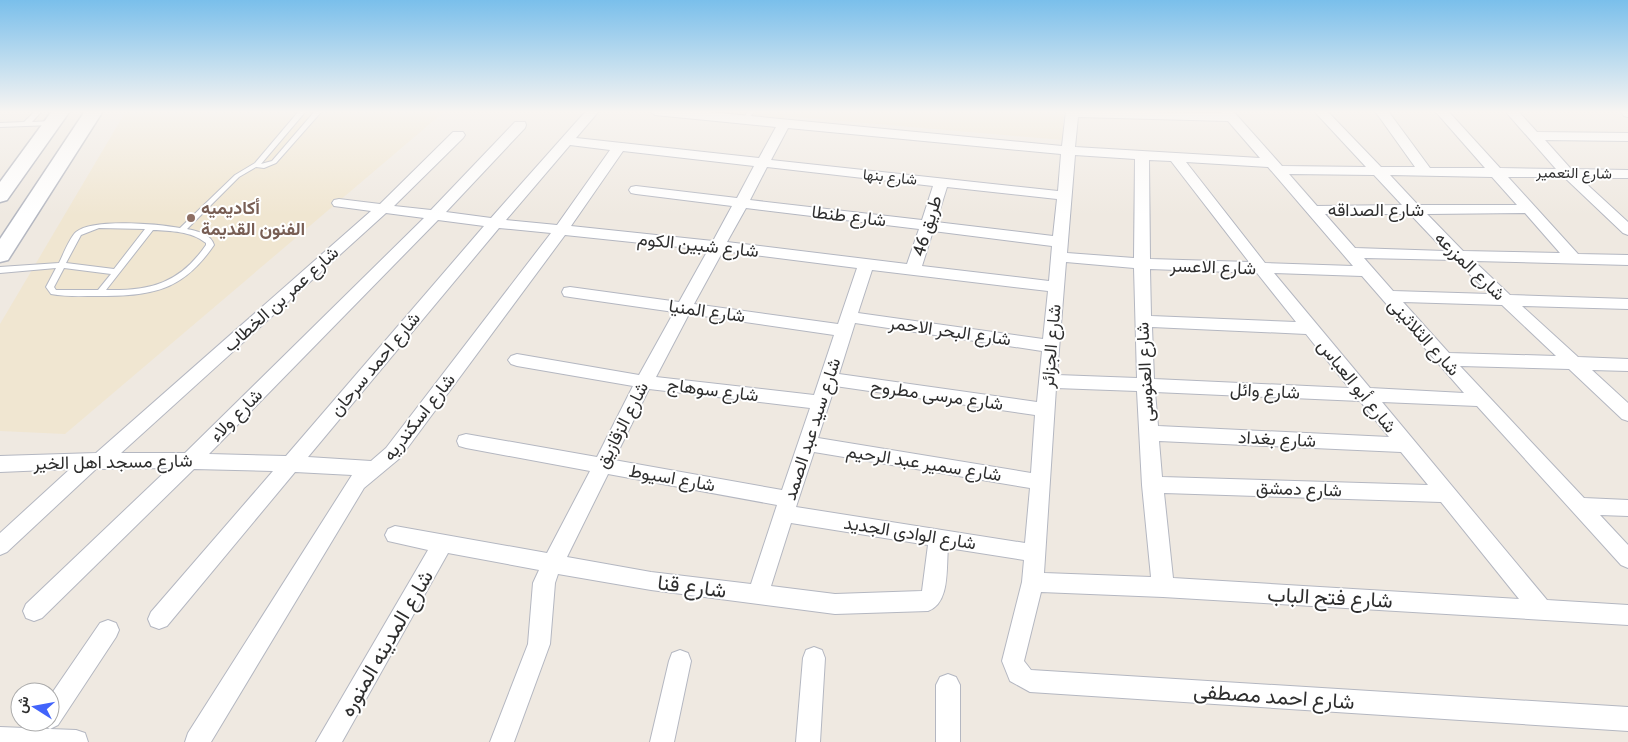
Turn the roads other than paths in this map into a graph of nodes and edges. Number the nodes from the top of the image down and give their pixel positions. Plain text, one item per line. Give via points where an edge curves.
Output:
1 (32, 146) edge
2 (71, 146) edge
3 (273, 146) edge
4 (288, 146) edge
5 (447, 146) edge
6 (500, 146) edge
7 (562, 146) edge
8 (607, 146) edge
9 (772, 146) edge
10 (1013, 146) edge
11 (1070, 146) edge
12 (1257, 146) edge
13 (1353, 146) edge
14 (1406, 146) edge
15 (1472, 146) edge
16 (1541, 146) edge
17 (619, 147) junction
18 (1070, 151) junction
19 (1142, 156) junction
20 (1176, 158) junction
21 (763, 163) junction
22 (257, 164) junction
23 (1276, 167) junction
24 (1376, 170) junction
25 (1425, 171) junction
26 (1495, 172) junction
27 (1568, 174) junction
28 (1628, 174) edge
29 (941, 182) junction
30 (636, 190) dead end
31 (0, 196) edge
32 (1065, 196) junction
33 (339, 203) dead end
34 (741, 203) junction
35 (384, 208) junction
36 (1528, 209) junction
37 (1313, 210) junction
38 (1413, 210) junction
39 (436, 216) junction
40 (1621, 217) edge
41 (495, 223) junction
42 (927, 226) junction
43 (150, 228) junction
44 (182, 230) junction
45 (561, 230) junction
46 (1628, 230) edge
47 (718, 246) junction
48 (1060, 250) junction
49 (1350, 253) junction
50 (0, 255) edge
51 (1460, 256) junction
52 (1573, 258) junction
53 (1628, 260) edge
54 (866, 264) junction
55 (1142, 264) junction
56 (61, 265) junction
57 (1262, 269) junction
58 (0, 270) edge
59 (913, 270) junction
60 (1366, 271) junction
61 (117, 272) junction
62 (1057, 287) junction
63 (570, 292) dead end
64 (100, 293) junction
65 (1388, 296) junction
66 (1506, 300) junction
67 (1628, 304) edge
68 (683, 308) junction
69 (1143, 320) junction
70 (847, 324) junction
71 (1310, 328) junction
72 (1051, 346) junction
73 (1444, 359) junction
74 (517, 360) dead end
75 (1573, 363) junction
76 (1628, 365) edge
77 (829, 379) junction
78 (1048, 381) junction
79 (644, 382) junction
80 (1146, 386) junction
81 (1365, 395) junction
82 (1482, 400) junction
83 (821, 403) junction
84 (1045, 410) junction
85 (1628, 414) edge
86 (1148, 432) junction
87 (466, 441) dead end
88 (808, 444) junction
89 (1405, 444) junction
90 (97, 460) junction
91 (190, 460) junction
92 (291, 463) junction
93 (0, 464) edge
94 (602, 466) junction
95 (375, 469) junction
96 (1040, 482) junction
97 (1152, 484) junction
98 (1446, 494) junction
99 (787, 506) junction
100 (1579, 506) junction
101 (1628, 508) edge
102 (395, 535) dead end
103 (939, 538) junction
104 (443, 543) junction
105 (0, 546) edge
106 (1034, 553) junction
107 (1628, 559) edge
108 (554, 562) junction
109 (1033, 582) junction
110 (1163, 587) junction
111 (758, 594) junction
112 (1542, 610) junction
113 (34, 611) dead end
114 (1628, 614) edge
115 (159, 619) dead end
116 (108, 630) dead end
117 (814, 658) dead end
118 (680, 662) dead end
119 (948, 685) dead end
120 (60, 702) edge
121 (1628, 719) edge
122 (35, 732) edge
123 (43, 732) edge
124 (0, 739) edge
125 (76, 742) edge
126 (197, 742) edge
127 (328, 742) edge
128 (502, 742) edge
129 (662, 742) edge
130 (808, 742) edge
131 (948, 742) edge

1 - 31 main road
2 - 50 main road
3 - 22 lane
4 - 22 lane via 274,162 264,166
5 - 35 street, شارع عمر بن الخطاب
6 - 39 street, شارع ولاء
7 - 41 street, شارع احمد سرحان
8 - 17 street, شارع بنها
9 - 21 street, شارع الزقازيق
10 - 18 street, شارع التعمير
11 - 18 street, شارع الجزائر
12 - 23 street, شارع الثلاثينى
13 - 24 street, شارع المزرعه
14 - 25 street
15 - 26 street
16 - 27 street
17 - 21 street, شارع بنها
17 - 45 street, شارع اسكندريه
18 - 19 street, شارع التعمير
18 - 32 street, شارع الجزائر
19 - 20 street, شارع التعمير
19 - 55 street, شارع العنوسى
20 - 23 street, شارع التعمير
20 - 57 street, شارع أبو العباس
21 - 29 street, شارع بنها
21 - 34 street, شارع الزقازيق
22 - 44 lane via 237,176
23 - 24 street, شارع التعمير
23 - 37 street, شارع الثلاثينى
24 - 25 street, شارع التعمير
24 - 38 street, شارع المزرعه
25 - 26 street, شارع التعمير
26 - 27 street, شارع التعمير
26 - 36 street
27 - 28 street, شارع التعمير
27 - 40 street
29 - 32 street, شارع بنها
29 - 42 street, طريق 46
30 - 34 street, شارع طنطا
32 - 48 street, شارع الجزائر
33 - 35 street, شارع شبين الكوم
34 - 42 street, شارع طنطا
34 - 47 street, شارع الزقازيق
35 - 39 street, شارع شبين الكوم
35 - 90 street, شارع عمر بن الخطاب
36 - 38 street, شارع الصداقه
36 - 52 street
37 - 38 street, شارع الصداقه
37 - 49 street, شارع الثلاثينى
38 - 51 street, شارع المزرعه
39 - 41 street, شارع شبين الكوم
39 - 91 street, شارع ولاء
40 - 46 street
41 - 45 street, شارع شبين الكوم
41 - 92 street, شارع احمد سرحان
42 - 48 street, شارع طنطا
42 - 59 street, طريق 46
43 - 44 lane
43 - 56 lane via 99,226 85,229 78,234
43 - 61 lane
44 - 64 lane via 210,242 194,267 184,275 139,293
45 - 47 street, شارع شبين الكوم
45 - 95 street, شارع اسكندريه via 393,454
47 - 54 street, شارع شبين الكوم
47 - 68 street, شارع الزقازيق
48 - 55 street, شارع الاعسر
48 - 62 street, شارع الجزائر
49 - 51 street
49 - 60 street, شارع الثلاثينى
51 - 52 street
51 - 66 street, شارع المزرعه
52 - 53 street
54 - 59 street, شارع شبين الكوم
54 - 70 street, شارع سيد عبد الصمد
55 - 57 street, شارع الاعسر
55 - 69 street, شارع العنوسى
56 - 58 lane
56 - 61 lane
56 - 64 lane via 50,287 54,292
57 - 60 street, شارع الاعسر
57 - 71 street, شارع أبو العباس
59 - 62 street, شارع شبين الكوم
60 - 65 street, شارع الثلاثينى
61 - 64 lane
62 - 72 street, شارع الجزائر
63 - 68 street, شارع المنيا
65 - 66 street
65 - 73 street, شارع الثلاثينى
66 - 67 street
66 - 75 street, شارع المزرعه
68 - 70 street, شارع المنيا
68 - 79 street, شارع الزقازيق
69 - 71 street
69 - 80 street, شارع العنوسى
70 - 72 street, شارع البحر الاحمر
70 - 77 street, شارع سيد عبد الصمد
71 - 81 street, شارع أبو العباس
72 - 78 street, شارع الجزائر
73 - 75 street
73 - 82 street, شارع الثلاثينى
74 - 79 street, شارع سوهاج
75 - 76 street
75 - 85 street, شارع المزرعه
77 - 83 street, شارع سيد عبد الصمد
77 - 84 street, شارع مرسى مطروح
78 - 80 street, شارع وائل
78 - 84 street, شارع الجزائر
79 - 83 street, شارع سوهاج
79 - 94 street, شارع الزقازيق
80 - 81 street, شارع وائل
80 - 86 street, شارع العنوسى
81 - 82 street, شارع وائل
81 - 89 street, شارع أبو العباس
82 - 100 street, شارع الثلاثينى
83 - 88 street, شارع سيد عبد الصمد
84 - 96 street, شارع الجزائر
86 - 89 street, شارع بغداد
86 - 97 street, شارع العنوسى
87 - 94 street, شارع اسيوط
88 - 96 street, شارع سمير عبد الرحيم
88 - 99 street, شارع سيد عبد الصمد
89 - 98 street, شارع أبو العباس
90 - 91 street, شارع مسجد اهل الخير
90 - 93 street, شارع مسجد اهل الخير
90 - 105 street, شارع عمر بن الخطاب
91 - 92 street, شارع مسجد اهل الخير
91 - 113 street, شارع ولاء
92 - 95 street, شارع مسجد اهل الخير
92 - 115 street, شارع احمد سرحان
94 - 99 street, شارع اسيوط
94 - 108 street, شارع الزقازيق
95 - 126 street, شارع اسكندريه via 357,482
96 - 106 street, شارع الجزائر
97 - 98 street, شارع دمشق
97 - 110 street, شارع العنوسى
98 - 112 street, شارع أبو العباس
99 - 103 street, شارع الوادى الجديد
99 - 111 street, شارع سيد عبد الصمد
100 - 101 street
100 - 107 street, شارع الثلاثينى
102 - 104 street, شارع قنا
103 - 106 street, شارع الوادى الجديد
103 - 111 street, شارع قنا via 933,592 928,601 835,604
104 - 108 street, شارع قنا
104 - 127 street, شارع المدينه المنوره
106 - 109 street, شارع الجزائر
108 - 111 street, شارع قنا via 651,581
108 - 128 street, شارع الزقازيق via 544,583 539,644
109 - 110 street, شارع فتح الباب
109 - 121 street, شارع احمد مصطفى via 1014,661 1014,670 1030,681
110 - 112 street, شارع فتح الباب
112 - 114 street, شارع فتح الباب
116 - 120 street
117 - 130 street
118 - 129 street
119 - 131 street
122 - 124 street
123 - 125 street

